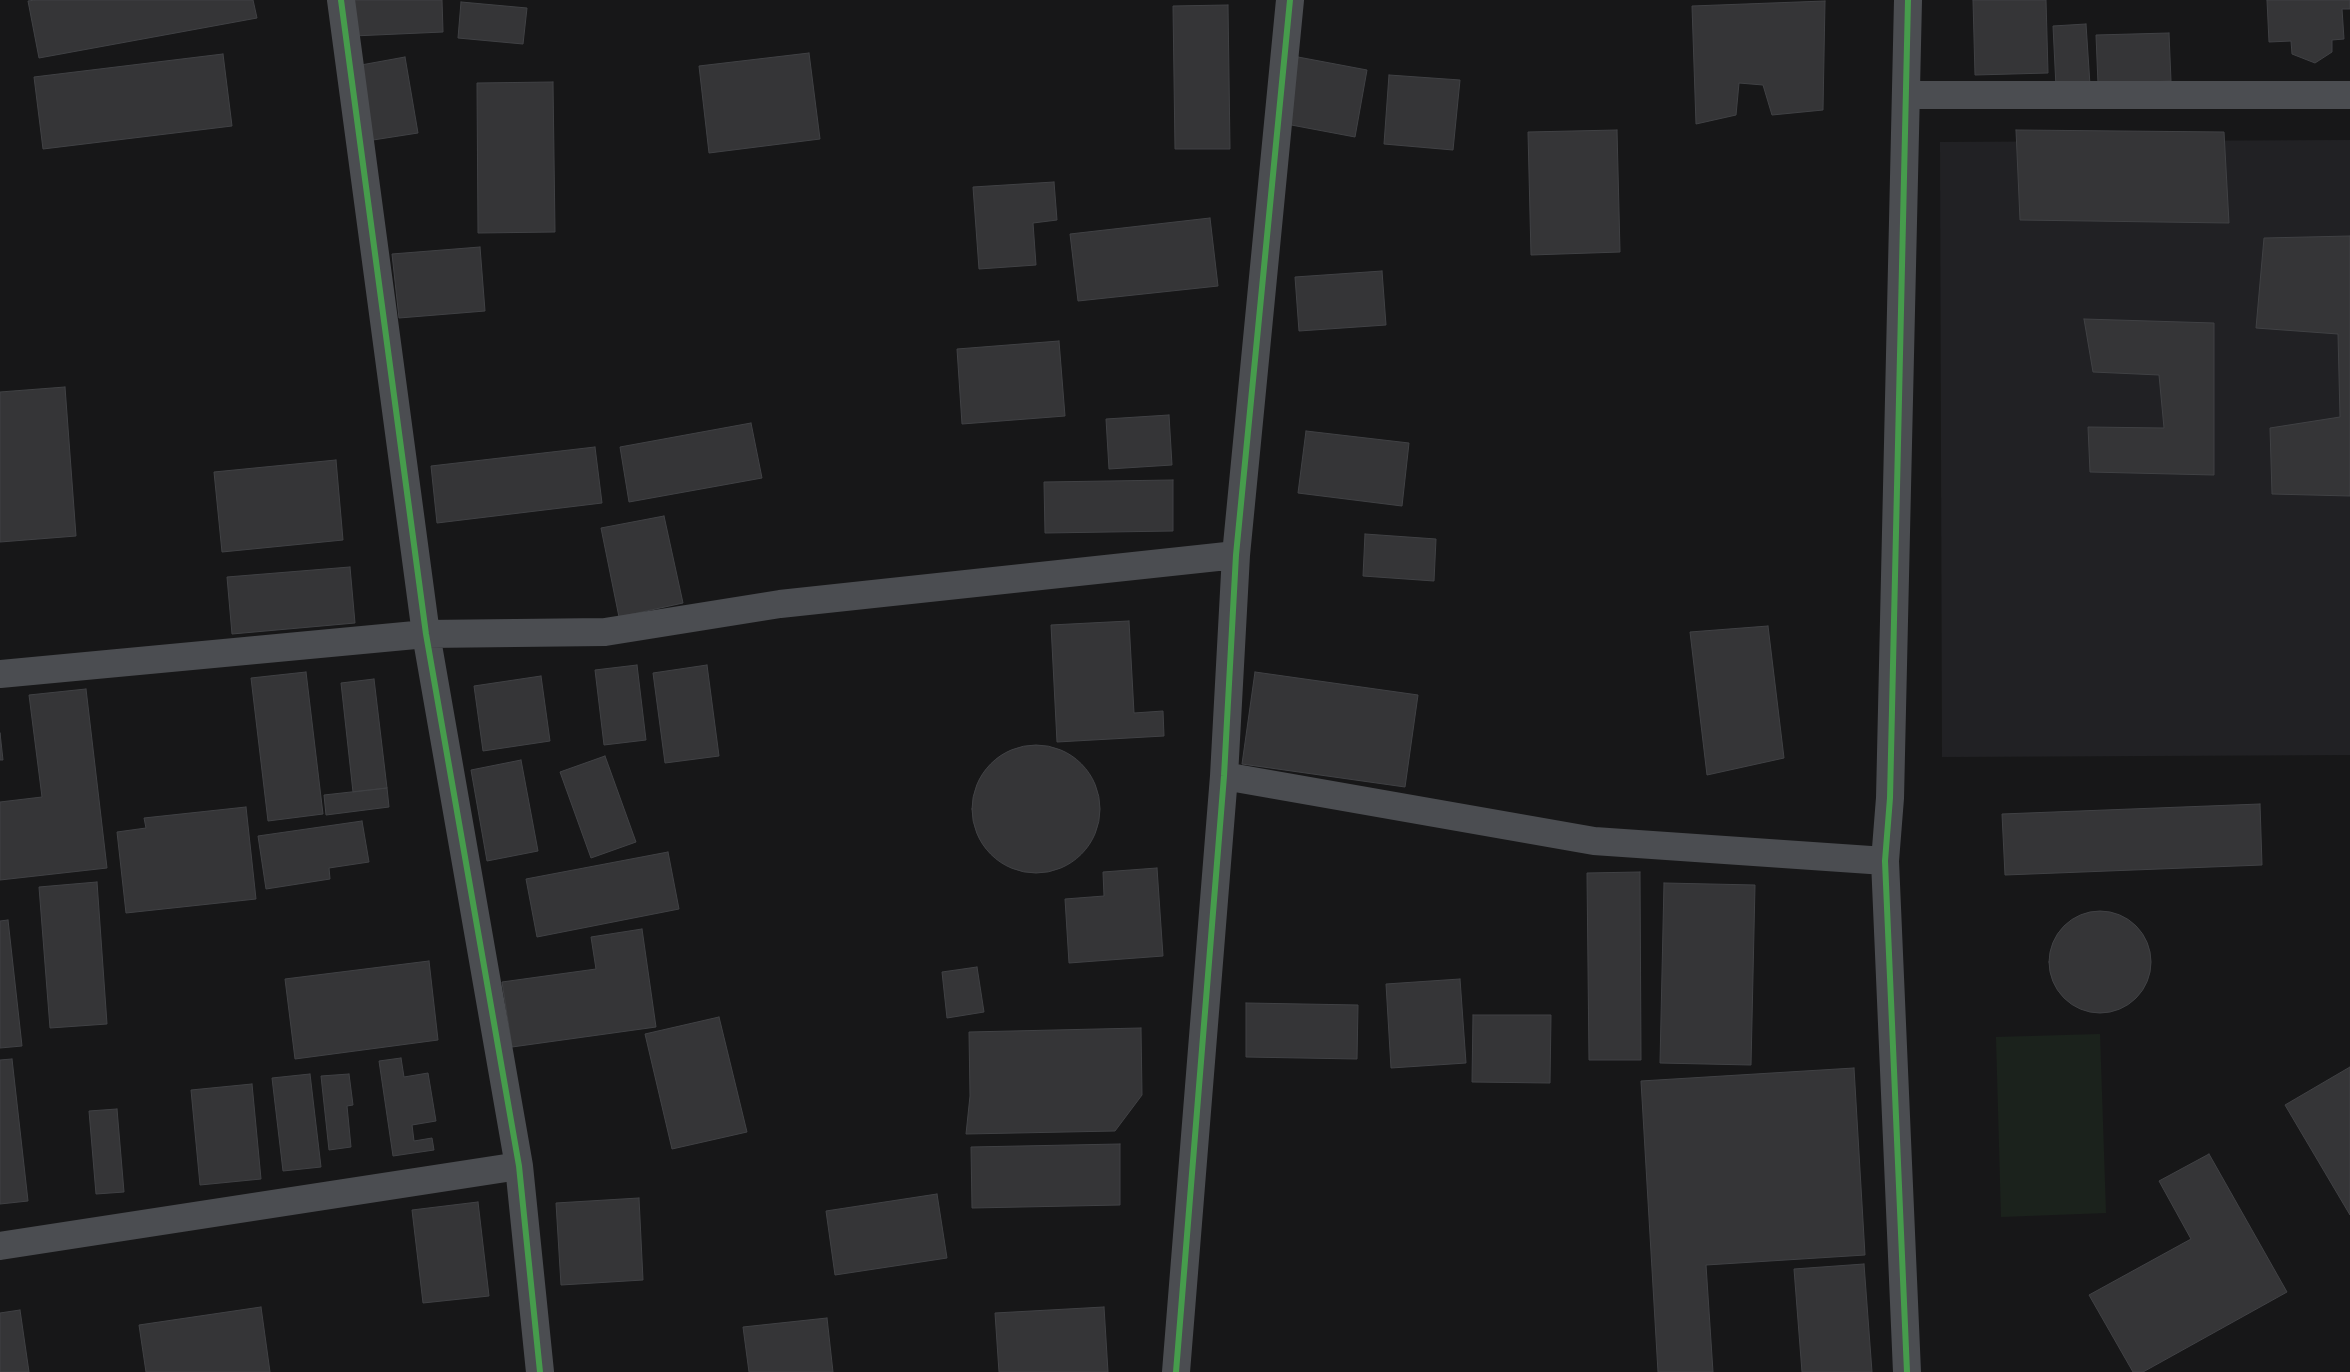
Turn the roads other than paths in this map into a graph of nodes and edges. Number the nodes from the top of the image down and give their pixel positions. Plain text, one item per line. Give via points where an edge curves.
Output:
1 (341, 0) edge
2 (1290, 0) edge
3 (1908, 0) edge
4 (1906, 95) junction
5 (2350, 96) edge
6 (1236, 556) junction
7 (426, 634) junction
8 (0, 674) edge
9 (1224, 776) junction
10 (1885, 861) junction
11 (519, 1166) junction
12 (0, 1246) edge
13 (540, 1372) edge
14 (1176, 1372) edge
15 (1907, 1372) edge

1 - 7 street
2 - 6 street
3 - 4 street
4 - 5 street
4 - 10 street via 1890,798
6 - 7 street via 780,604 605,632
6 - 9 street
7 - 8 street
7 - 11 street
9 - 10 street via 1594,841
9 - 14 street
10 - 15 street
11 - 12 street
11 - 13 street

